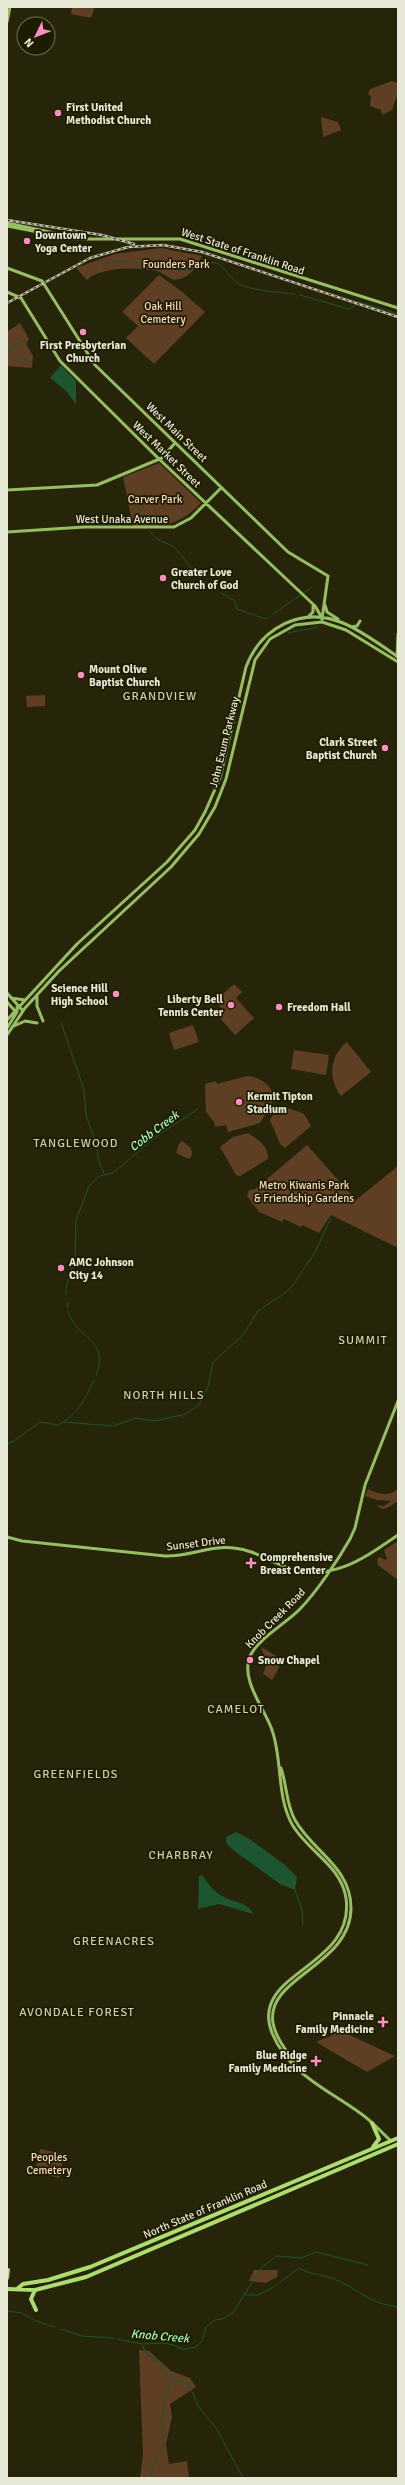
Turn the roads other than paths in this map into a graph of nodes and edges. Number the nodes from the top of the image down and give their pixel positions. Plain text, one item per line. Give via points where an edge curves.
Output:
1 (10, 7) edge
2 (7, 22) edge
3 (7, 223) edge
4 (7, 226) edge
5 (78, 238) junction
6 (7, 268) edge
7 (7, 292) edge
8 (398, 308) edge
9 (175, 443) junction
10 (159, 459) junction
11 (221, 488) junction
12 (7, 490) edge
13 (206, 503) junction
14 (7, 532) edge
15 (324, 599) junction
16 (312, 604) junction
17 (323, 608) junction
18 (318, 610) junction
19 (309, 616) junction
20 (322, 618) junction
21 (360, 621) dead end
22 (322, 622) junction
23 (343, 623) junction
24 (351, 627) junction
25 (398, 634) edge
26 (398, 657) edge
27 (398, 662) edge
28 (51, 971) junction
29 (56, 976) junction
30 (7, 993) edge
31 (37, 995) junction
32 (10, 998) junction
33 (25, 1000) junction
34 (7, 1002) edge
35 (17, 1011) junction
36 (23, 1011) junction
37 (7, 1013) edge
38 (7, 1019) edge
39 (43, 1021) dead end
40 (37, 1022) dead end
41 (9, 1028) edge
42 (7, 1035) edge
43 (398, 1401) edge
44 (398, 1535) edge
45 (7, 1537) edge
46 (329, 1570) junction
47 (280, 1766) junction
48 (280, 1778) junction
49 (286, 1787) junction
50 (283, 1795) junction
51 (290, 1815) junction
52 (310, 1843) junction
53 (326, 1856) junction
54 (322, 1858) junction
55 (337, 1875) junction
56 (345, 1881) junction
57 (343, 1888) junction
58 (346, 1914) junction
59 (350, 1914) junction
60 (322, 1960) junction
61 (315, 1961) junction
62 (312, 1969) junction
63 (304, 1972) junction
64 (300, 1978) junction
65 (292, 1979) junction
66 (284, 1990) junction
67 (273, 2030) junction
68 (284, 2046) junction
69 (281, 2048) junction
70 (303, 2076) junction
71 (372, 2123) junction
72 (398, 2138) edge
73 (391, 2141) junction
74 (397, 2146) edge
75 (367, 2151) junction
76 (8, 2270) dead end
77 (7, 2278) edge
78 (17, 2289) junction
79 (7, 2290) edge
80 (35, 2290) junction
81 (36, 2310) dead end

1 - 2 main road
3 - 5 main road, West State of Franklin Road via 76,235
4 - 5 main road, West State of Franklin Road
5 - 8 main road, West State of Franklin Road via 184,240
6 - 9 main road, West Main Street via 38,279 44,284 91,362
7 - 10 main road, West Market Street via 21,298 60,361
9 - 10 main road
9 - 11 main road, West Main Street
10 - 12 main road via 97,485
10 - 13 main road, West Market Street
11 - 13 main road, West Unaka Avenue
11 - 15 main road, West Main Street via 288,552 328,576
13 - 14 main road, West Unaka Avenue via 182,524 166,528 84,527
13 - 16 main road, West Market Street
15 - 17 main road
15 - 23 main road via 327,612
16 - 18 main road, West Market Street
16 - 19 main road via 313,611
17 - 18 main road
17 - 20 main road
18 - 20 main road, West Market Street
19 - 20 main road, John Exum Parkway
19 - 28 main road, John Exum Parkway via 279,625 263,638 250,658 220,778 195,830 167,862
20 - 22 main road
20 - 23 main road, John Exum Parkway
21 - 24 main road via 357,626
22 - 27 main road, John Exum Parkway via 346,630
22 - 29 main road, John Exum Parkway via 304,623 287,628 264,646 252,669 224,785 206,823 180,858 92,938
23 - 24 main road, John Exum Parkway
24 - 26 main road
25 - 26 main road
26 - 27 main road
28 - 29 main road
28 - 33 main road, John Exum Parkway
29 - 31 main road, John Exum Parkway
30 - 32 main road
31 - 36 main road, John Exum Parkway
31 - 39 main road via 37,1006
32 - 33 main road
32 - 35 main road
33 - 35 main road, John Exum Parkway
34 - 35 main road
35 - 36 main road, John Exum Parkway
35 - 36 main road
35 - 38 main road
35 - 41 main road
37 - 38 main road
40 - 41 main road via 25,1021
41 - 42 main road
43 - 46 main road, Knob Creek Road via 365,1486 355,1528
44 - 46 main road, Sunset Drive via 355,1564
45 - 46 main road, Sunset Drive via 165,1556 183,1555 209,1548 233,1548 251,1551 299,1571
46 - 47 main road, Knob Creek Road via 306,1603 257,1647 248,1662 248,1677 273,1733
47 - 48 main road, Knob Creek Road
47 - 49 main road, Knob Creek Road
48 - 49 main road
48 - 50 main road, Knob Creek Road
49 - 50 main road
49 - 51 main road, Knob Creek Road
50 - 51 main road, Knob Creek Road
51 - 52 main road, Knob Creek Road
52 - 53 main road, Knob Creek Road
52 - 54 main road, Knob Creek Road
53 - 54 main road
53 - 56 main road, Knob Creek Road
54 - 55 main road, Knob Creek Road
55 - 56 main road
55 - 57 main road, Knob Creek Road
56 - 57 main road
56 - 59 main road, Knob Creek Road via 350,1900
57 - 58 main road, Knob Creek Road
58 - 59 main road
58 - 61 main road, Knob Creek Road via 336,1941
59 - 60 main road, Knob Creek Road via 341,1940
60 - 61 main road
60 - 62 main road, Knob Creek Road
61 - 62 main road
61 - 63 main road, Knob Creek Road
62 - 63 main road, Knob Creek Road
63 - 64 main road, Knob Creek Road
63 - 65 main road, Knob Creek Road
64 - 65 main road
64 - 66 main road, Knob Creek Road
65 - 66 main road
65 - 67 main road, Knob Creek Road via 272,2000 268,2015
66 - 67 main road, Knob Creek Road via 274,2008
67 - 68 main road, Knob Creek Road
67 - 69 main road, Knob Creek Road
68 - 69 main road
68 - 70 main road, Knob Creek Road
69 - 70 main road, Knob Creek Road
70 - 71 main road, Knob Creek Road
71 - 73 main road, Knob Creek Road
71 - 75 highway via 379,2140
72 - 73 highway, North State of Franklin Road
73 - 74 main road, Knob Creek Road
73 - 75 highway, North State of Franklin Road
74 - 80 highway, North State of Franklin Road via 100,2272
75 - 78 highway, North State of Franklin Road via 95,2265 48,2280 23,2284
76 - 77 highway
78 - 79 highway, North State of Franklin Road
78 - 80 highway, North State of Franklin Road
80 - 81 highway via 31,2298

